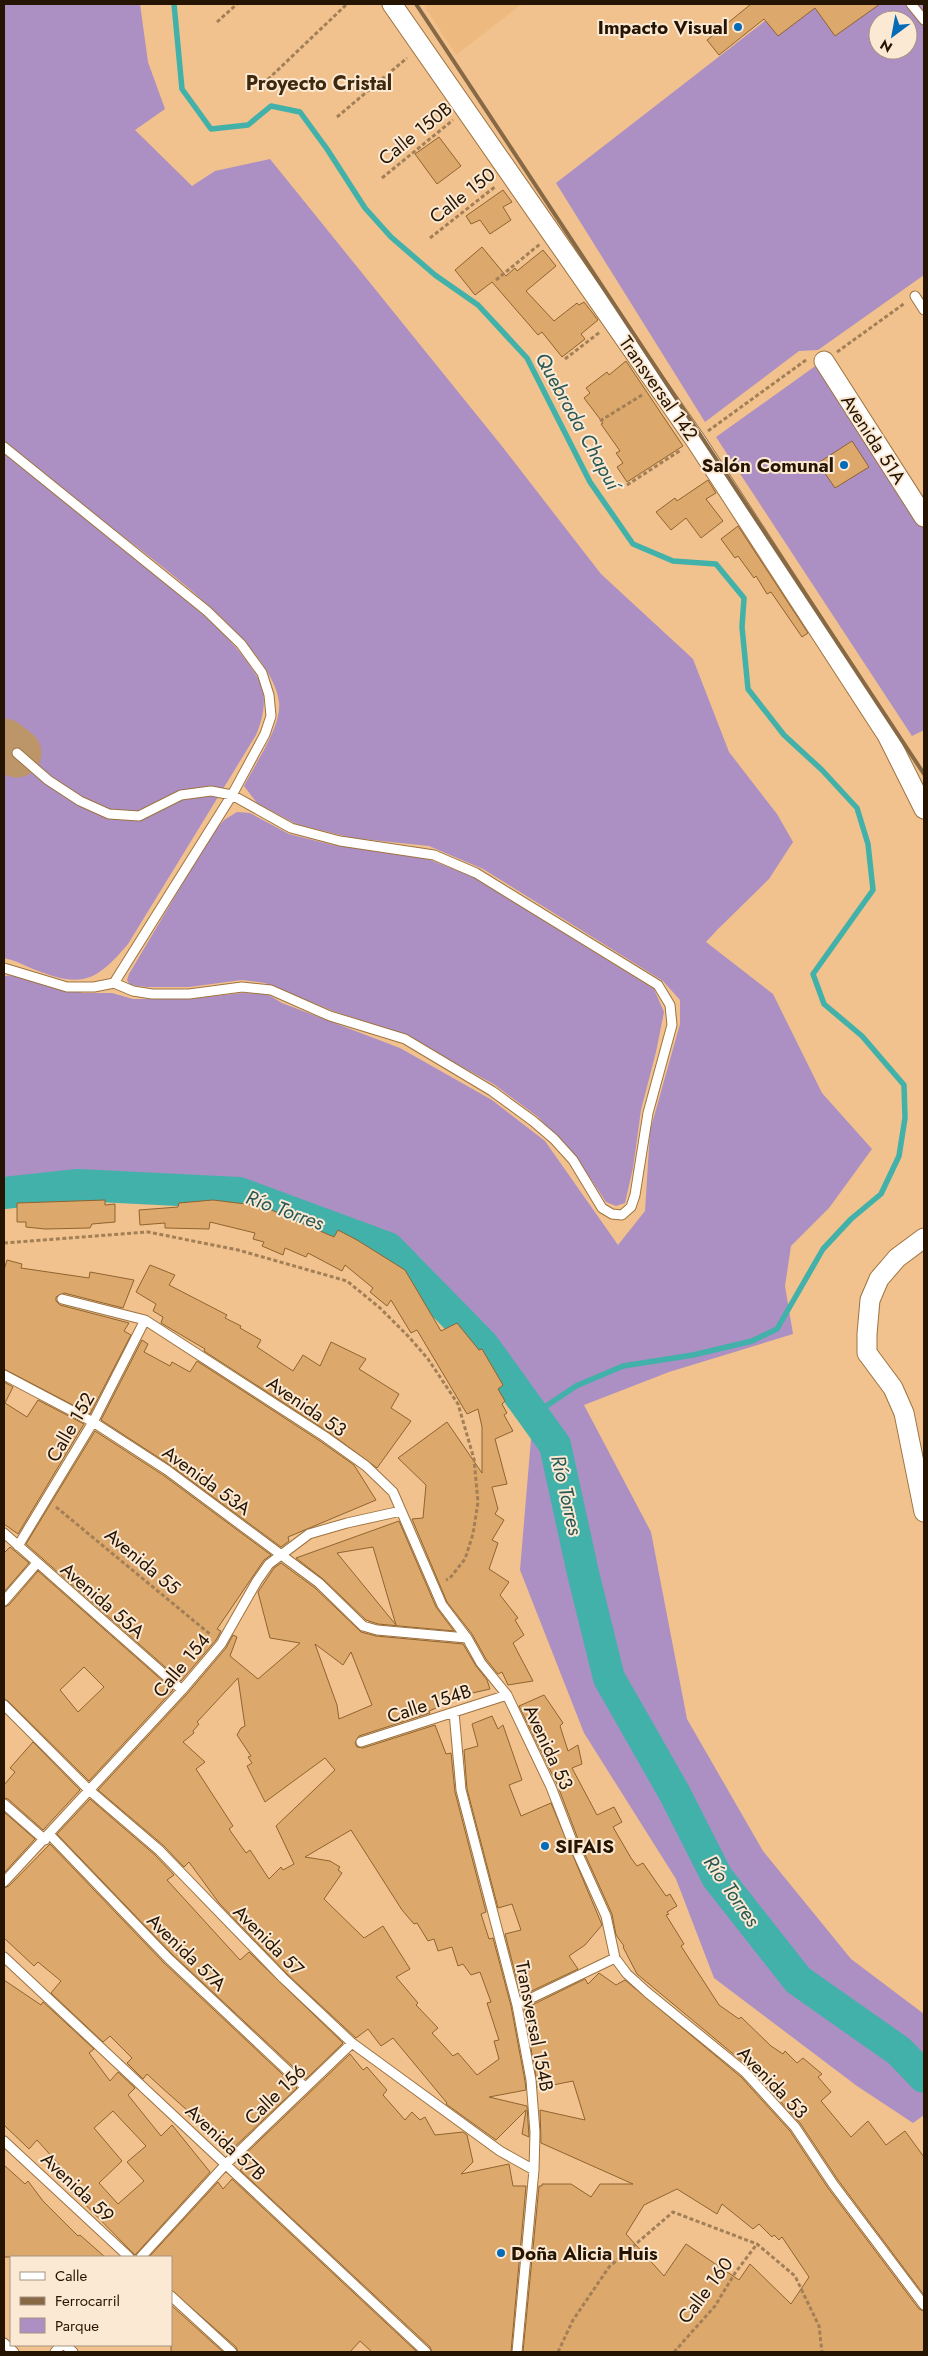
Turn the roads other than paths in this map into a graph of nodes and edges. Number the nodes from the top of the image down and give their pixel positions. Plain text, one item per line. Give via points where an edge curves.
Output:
1 (392, 4) edge
2 (911, 4) edge
3 (924, 20) edge
4 (915, 296) dead end
5 (924, 310) edge
6 (824, 361) dead end
7 (4, 447) edge
8 (924, 517) edge
9 (17, 753) dead end
10 (232, 795) junction
11 (924, 809) edge
12 (4, 968) edge
13 (114, 983) junction
14 (924, 1238) edge
15 (62, 1299) dead end
16 (145, 1320) junction
17 (4, 1375) edge
18 (93, 1422) junction
19 (402, 1511) junction
20 (924, 1512) edge
21 (4, 1533) edge
22 (18, 1546) junction
23 (280, 1554) junction
24 (37, 1563) junction
25 (4, 1601) edge
26 (468, 1638) junction
27 (182, 1690) junction
28 (507, 1694) junction
29 (4, 1705) edge
30 (454, 1712) junction
31 (360, 1742) dead end
32 (89, 1790) junction
33 (4, 1804) edge
34 (47, 1838) junction
35 (4, 1882) edge
36 (4, 1957) edge
37 (615, 1958) junction
38 (517, 2005) junction
39 (352, 2042) junction
40 (305, 2087) junction
41 (4, 2141) edge
42 (226, 2164) junction
43 (534, 2170) junction
44 (128, 2256) edge
45 (142, 2256) edge
46 (172, 2297) edge
47 (924, 2305) edge
48 (4, 2342) edge
49 (14, 2352) edge
50 (232, 2352) edge
51 (426, 2352) edge
52 (517, 2352) edge

1 - 11 street, Transversal 142 via 696,441 887,735
2 - 3 lane
4 - 5 lane
6 - 8 street, Avenida 51A
7 - 10 lane via 207,612 241,644 262,674 271,716 265,734
9 - 10 lane via 48,780 80,801 109,814 139,816 181,795 211,791
10 - 13 lane
10 - 13 lane via 291,828 340,841 434,855 476,873 658,986 670,1006 672,1025 648,1113 631,1207 622,1215 602,1208 573,1160 534,1121 492,1091 405,1039 330,1016 272,990 242,987 189,994 152,994 133,992
12 - 13 lane via 67,986 94,987
14 - 20 street via 898,1258 879,1279 870,1300 867,1353 893,1388 904,1413
15 - 16 lane, Avenida 53
16 - 18 lane, Calle 152
16 - 19 lane, Avenida 53 via 366,1466 393,1492
17 - 18 lane, Avenida 53A
18 - 22 lane, Calle 152
18 - 23 lane, Avenida 53A via 167,1470
19 - 23 lane, Calle 154 via 324,1528
19 - 26 lane, Avenida 53 via 442,1605
21 - 22 lane, Avenida 55A
22 - 24 lane, Avenida 55A
23 - 26 lane, Avenida 53A via 319,1583 363,1626
23 - 27 lane, Calle 154 via 257,1581 221,1644
24 - 25 lane
24 - 27 lane, Avenida 55A
26 - 28 lane, Avenida 53 via 481,1663
27 - 32 lane, Calle 154
28 - 30 lane, Calle 154B
28 - 37 lane, Avenida 53 via 606,1916
29 - 32 lane, Avenida 57
30 - 31 lane, Calle 154B
30 - 38 lane, Transversal 154B via 462,1790
32 - 34 lane, Calle 154
32 - 39 lane, Avenida 57 via 159,1850 276,1972
33 - 34 lane, Avenida 57A
34 - 35 lane, Calle 154
34 - 40 lane, Avenida 57A
36 - 42 lane, Avenida 57B
37 - 38 lane
37 - 47 lane, Avenida 53 via 648,1993 745,2072 795,2127 833,2184
38 - 43 lane, Transversal 154B via 532,2080
39 - 40 lane, Calle 156
39 - 43 lane, Avenida 57 via 500,2151
40 - 42 lane, Calle 156
41 - 44 lane, Avenida 59
42 - 45 lane, Calle 156
42 - 51 lane, Avenida 57B
43 - 52 lane, Transversal 154B
46 - 50 lane
48 - 49 lane

